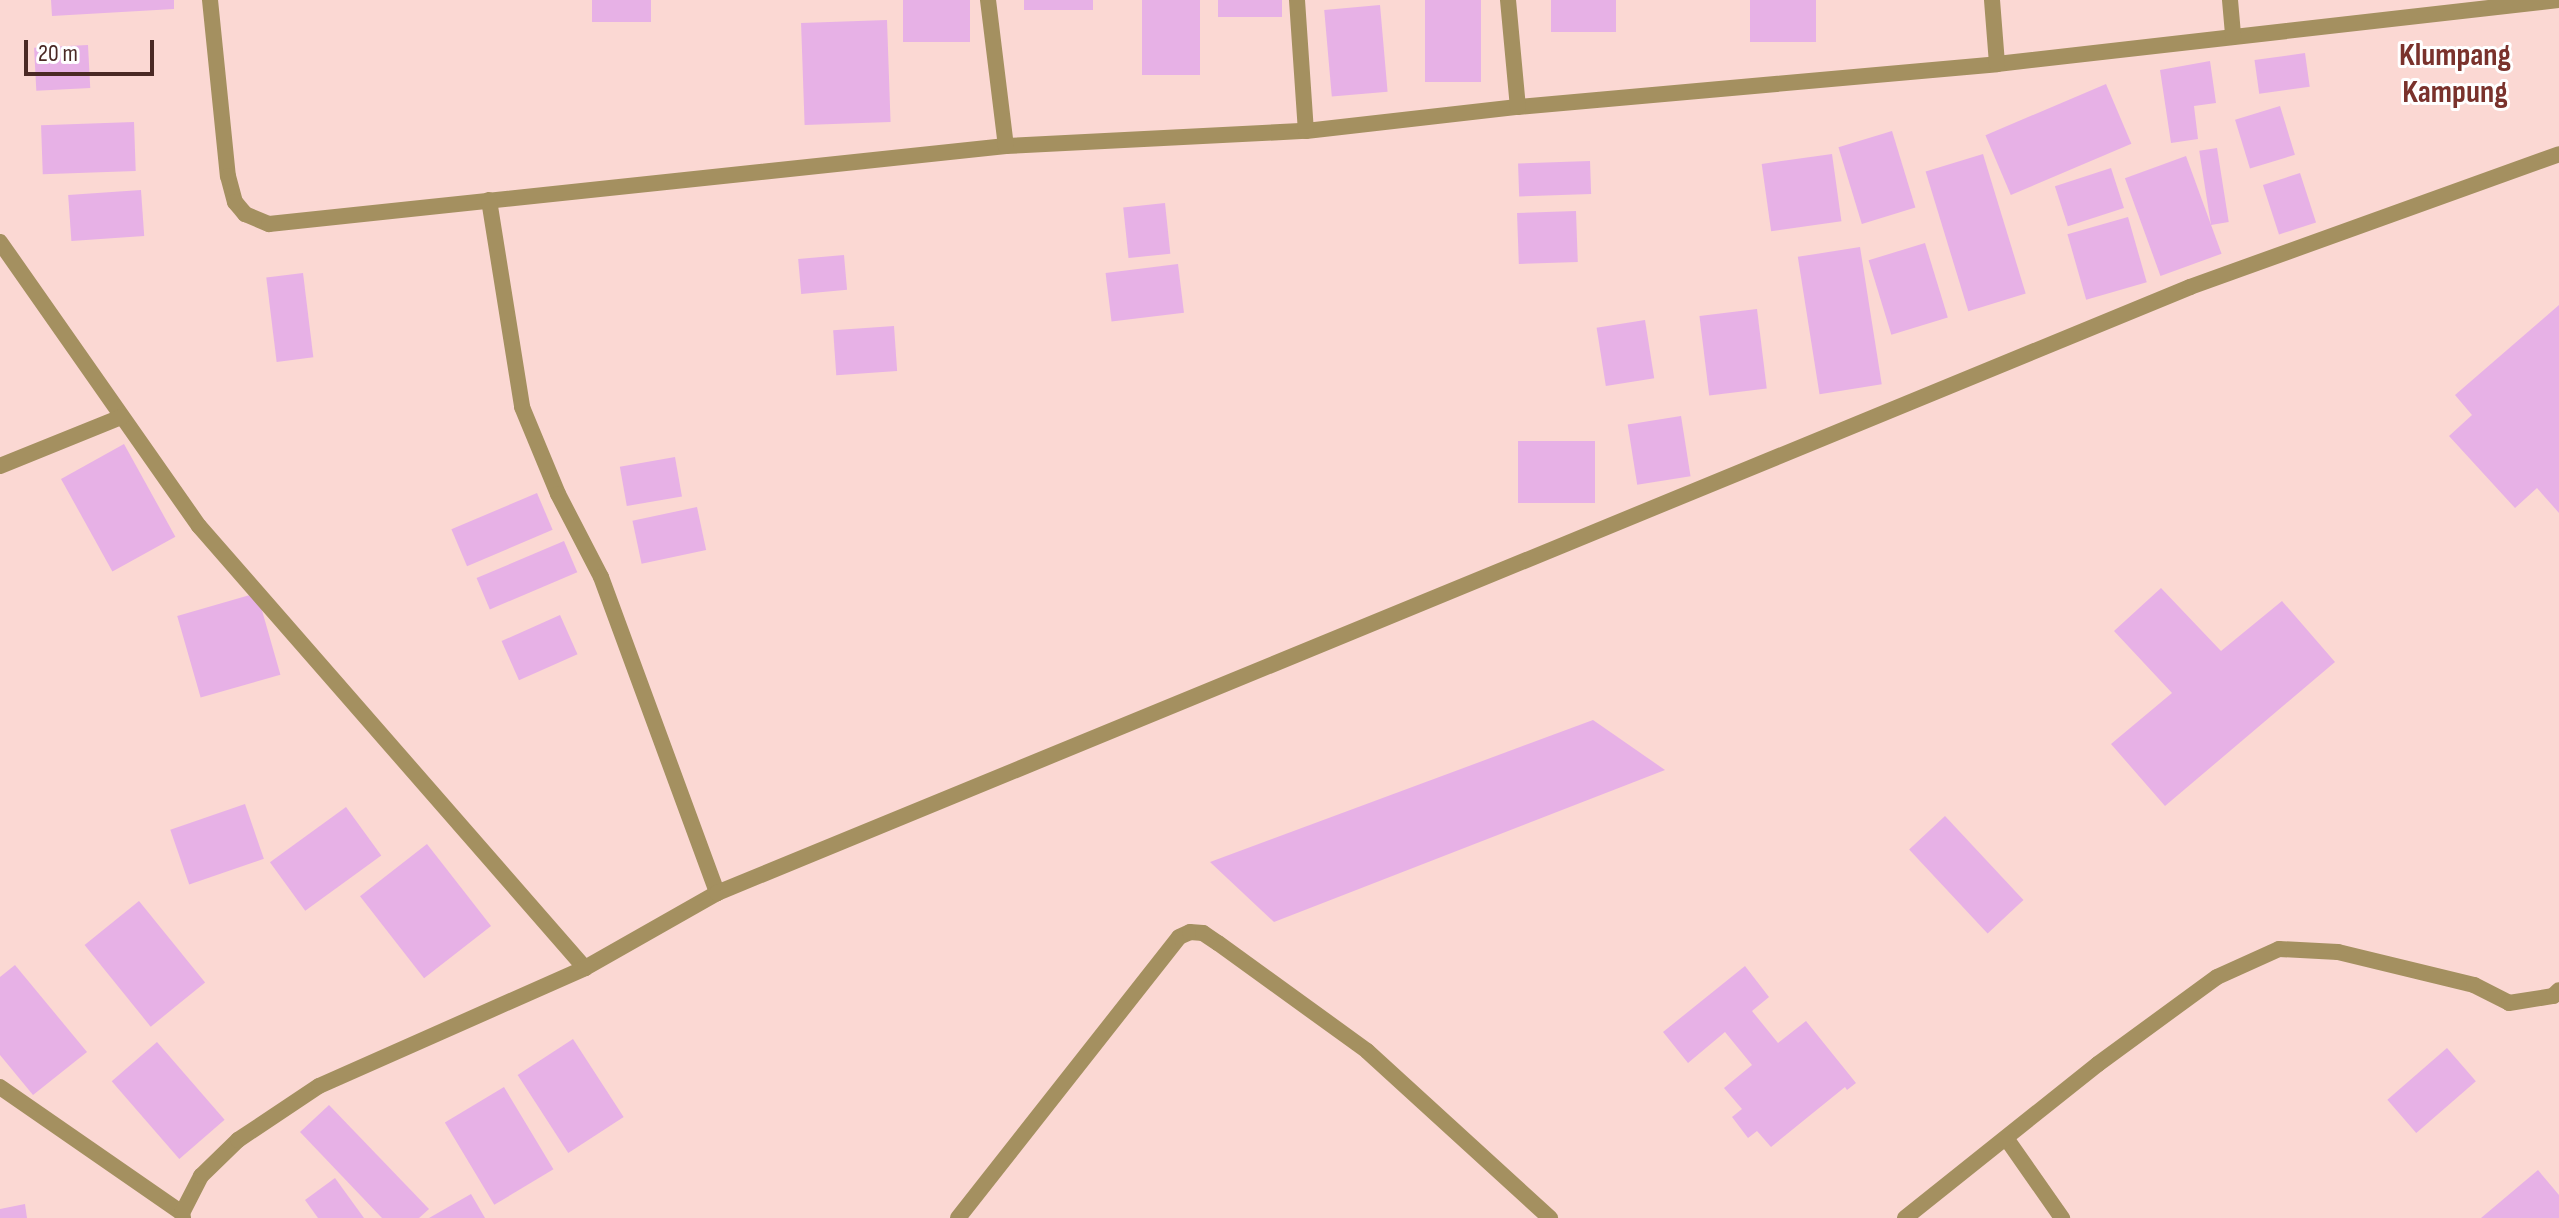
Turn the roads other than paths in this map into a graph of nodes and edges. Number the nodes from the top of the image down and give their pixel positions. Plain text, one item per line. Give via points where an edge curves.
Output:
1 (210, 0) edge
2 (988, 0) edge
3 (1297, 0) edge
4 (1508, 0) edge
5 (1992, 0) edge
6 (2230, 0) edge
7 (2559, 0) edge
8 (2233, 37) junction
9 (1997, 64) junction
10 (1518, 107) junction
11 (1306, 131) junction
12 (1006, 146) junction
13 (2559, 154) edge
14 (489, 200) junction
15 (0, 242) edge
16 (121, 417) junction
17 (0, 466) edge
18 (717, 893) junction
19 (585, 968) junction
20 (2559, 990) edge
21 (0, 1087) edge
22 (2006, 1138) junction
23 (182, 1216) edge
24 (1547, 1217) edge
25 (958, 1218) edge
26 (1905, 1218) edge
27 (2062, 1218) edge

1 - 14 street via 228,176 235,202 245,214 269,224
2 - 12 street
3 - 11 street
4 - 10 street
5 - 9 street
6 - 8 street
7 - 8 street
8 - 9 street
9 - 10 street
10 - 11 street
11 - 12 street
12 - 14 street
13 - 18 street via 2190,287
14 - 18 street via 522,407 558,494 601,577
15 - 16 street
16 - 17 street
16 - 19 street via 199,526
18 - 19 street
19 - 23 street via 319,1086 238,1140 201,1176
20 - 22 street via 2553,996 2509,1003 2474,985 2338,952 2279,949 2217,977
21 - 23 street
22 - 26 street
22 - 27 street
24 - 25 street via 1367,1051 1211,938 1190,932 1179,937

